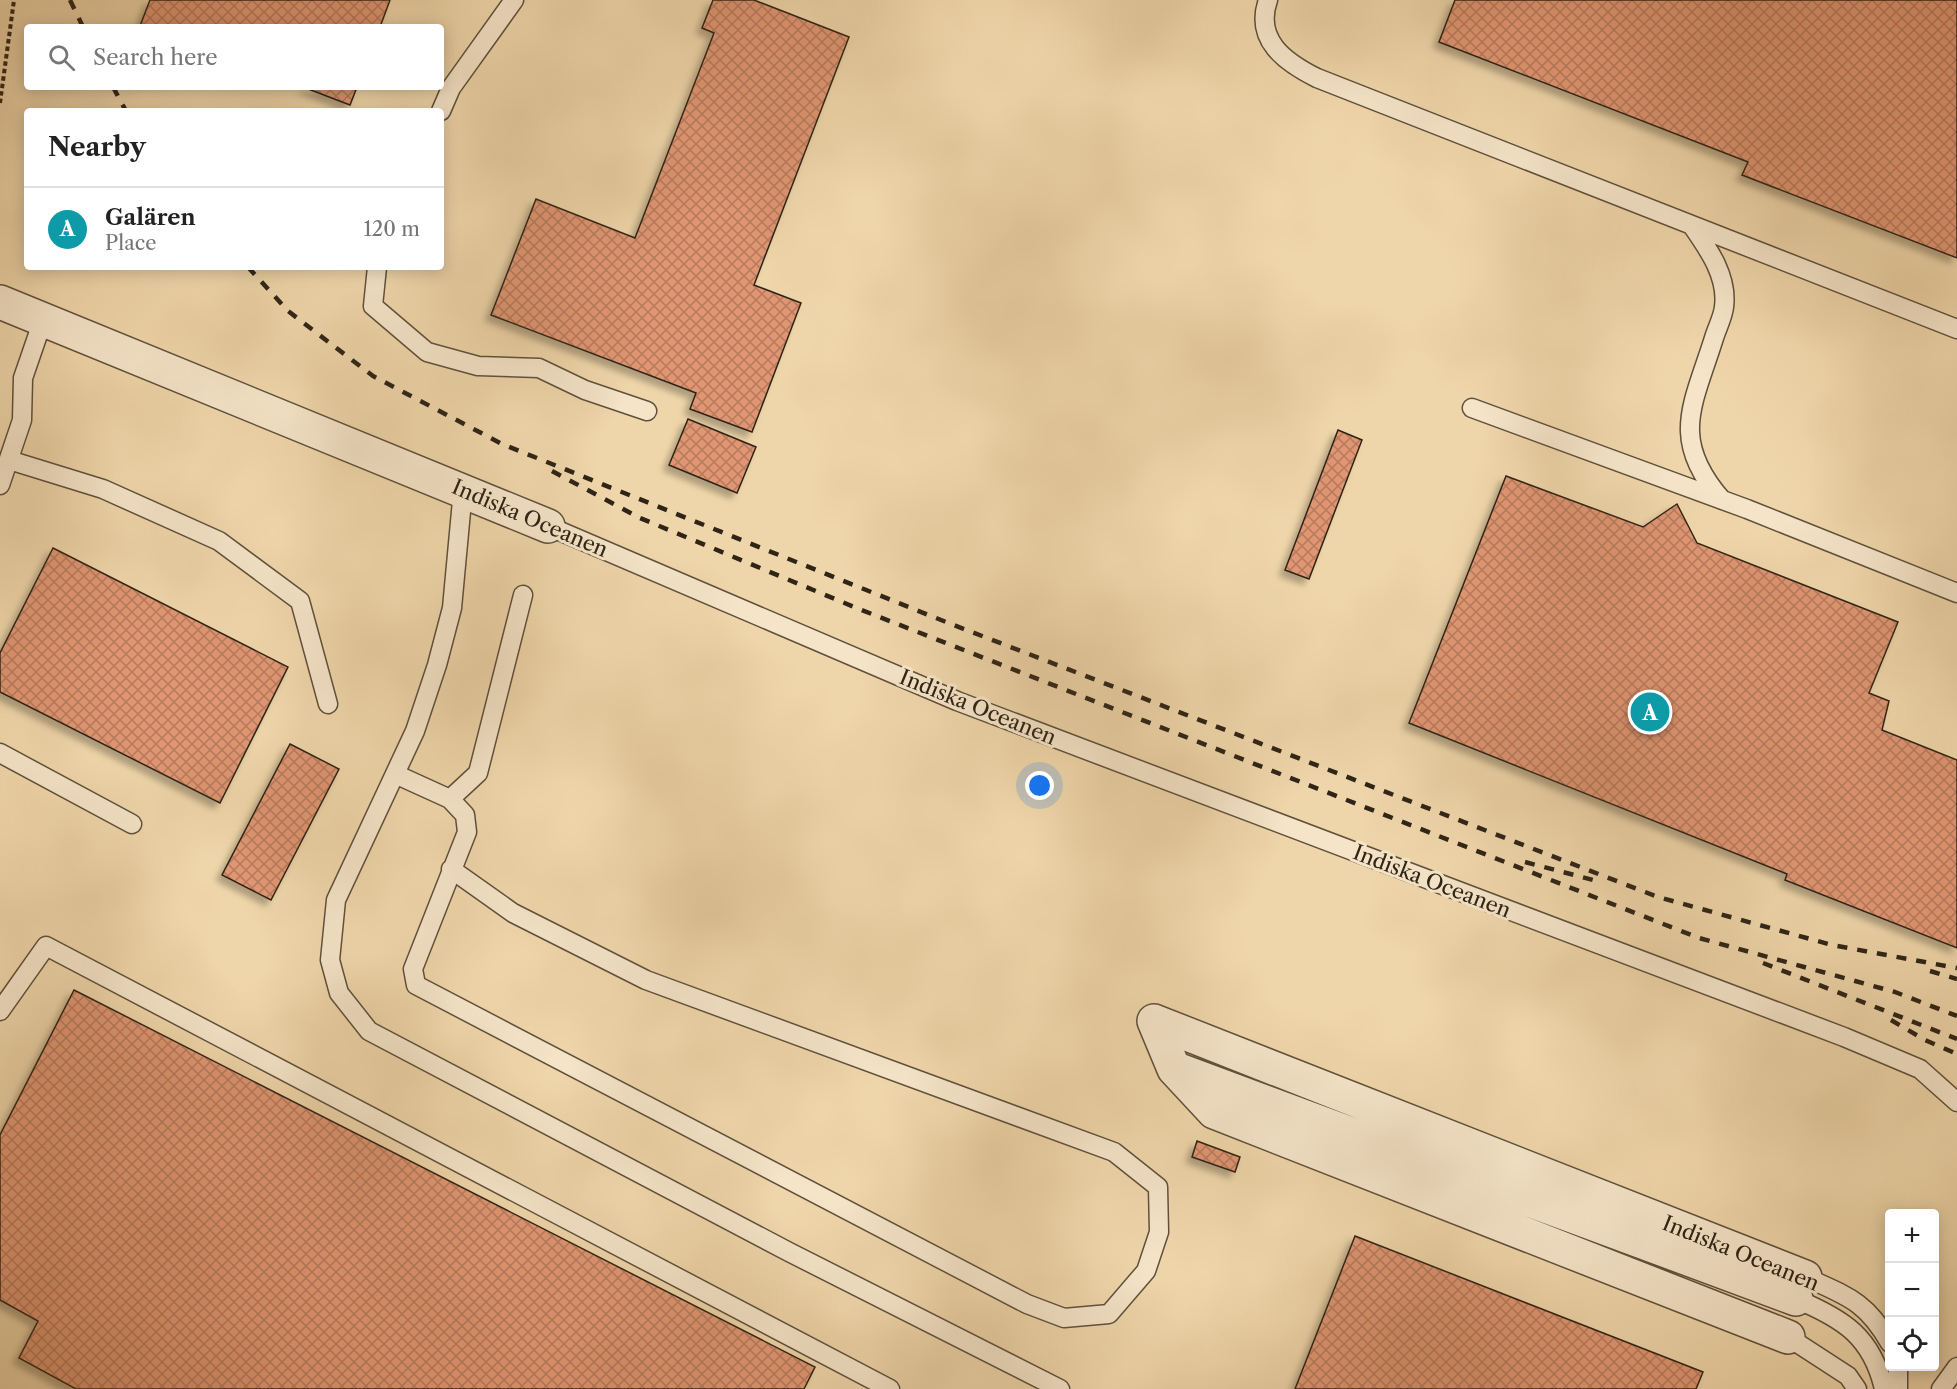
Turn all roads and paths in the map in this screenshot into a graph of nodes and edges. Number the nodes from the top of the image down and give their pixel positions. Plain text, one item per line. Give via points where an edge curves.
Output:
1 (14, 0) edge
2 (514, 0) edge
3 (1268, 0) edge
4 (0, 103) edge
5 (442, 108) edge
6 (1693, 227) junction
7 (377, 270) edge
8 (0, 302) edge
9 (43, 320) junction
10 (1957, 329) edge
11 (1472, 408) dead end
12 (647, 411) dead end
13 (9, 460) junction
14 (0, 485) edge
15 (463, 490) junction
16 (1723, 500) junction
17 (548, 526) joint
18 (1957, 593) edge
19 (523, 595) dead end
20 (328, 704) dead end
21 (0, 753) edge
22 (395, 774) junction
23 (450, 800) junction
24 (132, 824) dead end
25 (451, 869) junction
26 (0, 1011) edge
27 (1174, 1069) junction
28 (1957, 1102) edge
29 (1800, 1288) junction
30 (1885, 1335) edge
31 (1788, 1337) joint
32 (1957, 1367) edge
33 (1898, 1371) edge
34 (890, 1389) edge
35 (1060, 1389) edge
36 (1857, 1389) edge
37 (1884, 1389) edge
38 (1898, 1389) edge
39 (1941, 1389) edge

1 - 4 path
2 - 5 lane via 451,88
3 - 6 lane via 1264,12 1266,33 1289,64
6 - 10 lane
6 - 16 lane via 1722,278 1724,307 1695,392 1688,422 1690,442 1705,480
7 - 12 lane via 373,306 427,352 478,366 539,368 585,390
8 - 9 street, Indiska Oceanen
9 - 13 lane via 23,378 22,420
9 - 15 street, Indiska Oceanen
11 - 16 lane
13 - 14 lane
13 - 20 lane via 103,489 219,542 300,601
15 - 17 street, Indiska Oceanen
15 - 22 lane via 452,608 415,730
16 - 18 lane
17 - 28 lane, Indiska Oceanen via 957,700 1844,1037 1920,1069
19 - 23 lane via 478,773
21 - 24 lane
22 - 23 lane
22 - 35 lane via 336,900 330,960 339,993 369,1031 789,1252
23 - 25 lane via 465,815 467,832
25 - 25 lane via 413,969 416,985 1027,1304 1064,1318 1109,1314 1146,1271 1160,1232 1158,1187 1114,1152 646,980 513,913
26 - 34 lane via 46,946
27 - 29 street, Indiska Oceanen
27 - 29 street, Indiska Oceanen via 1154,1022
27 - 31 street, Indiska Oceanen via 1214,1112
29 - 30 lane, Indiska Oceanen via 1856,1301 1877,1321
29 - 37 lane, Indiska Oceanen via 1821,1309 1863,1338 1878,1365
31 - 36 lane, Indiska Oceanen via 1848,1376
32 - 39 lane
33 - 38 lane

